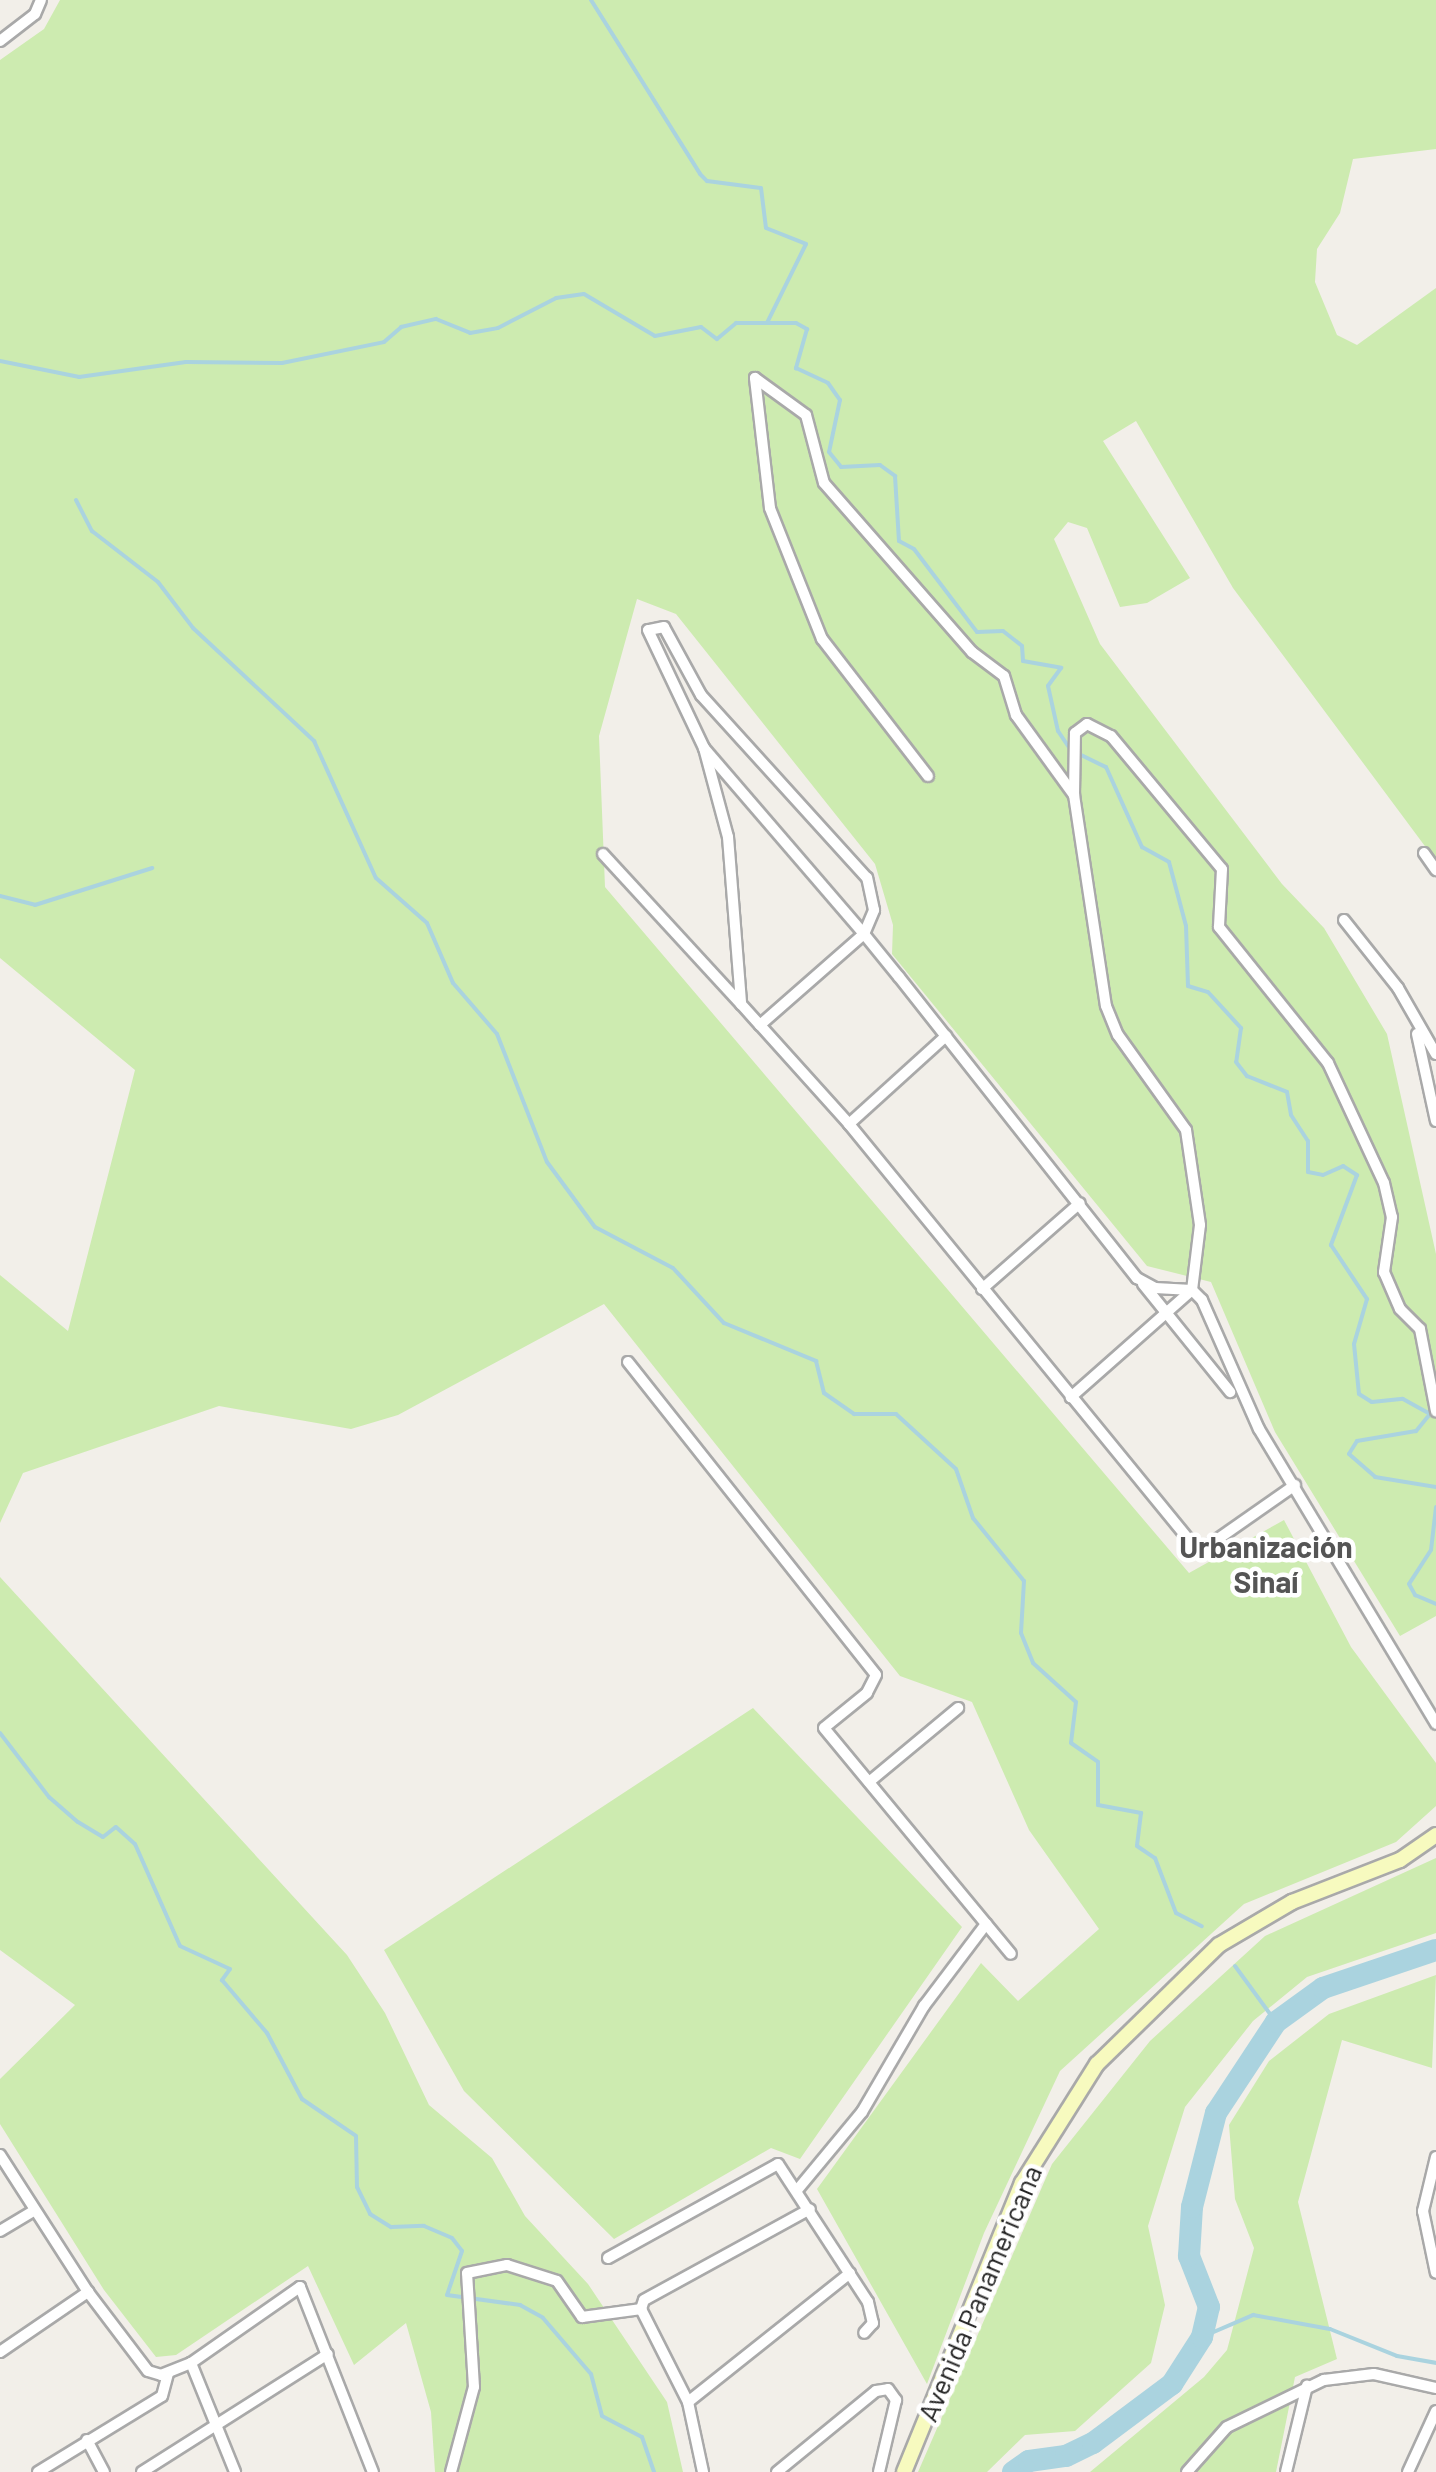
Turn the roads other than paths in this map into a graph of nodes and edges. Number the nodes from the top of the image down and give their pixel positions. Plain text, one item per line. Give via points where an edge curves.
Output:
1 (40, 0) edge
2 (0, 41) edge
3 (704, 748) junction
4 (928, 776) dead end
5 (1074, 794) junction
6 (1424, 852) dead end
7 (603, 854) dead end
8 (1436, 870) edge
9 (1344, 920) dead end
10 (864, 934) junction
11 (741, 1004) junction
12 (760, 1025) junction
13 (1416, 1029) junction
14 (946, 1036) junction
15 (1436, 1054) edge
16 (1436, 1121) edge
17 (849, 1124) junction
18 (1080, 1203) junction
19 (1137, 1278) junction
20 (982, 1289) junction
21 (1192, 1290) junction
22 (1167, 1312) junction
23 (628, 1362) dead end
24 (1230, 1392) dead end
25 (1071, 1397) junction
26 (1436, 1411) edge
27 (1295, 1485) junction
28 (958, 1708) dead end
29 (1436, 1724) edge
30 (869, 1782) junction
31 (1436, 1836) edge
32 (986, 1924) junction
33 (1011, 1954) dead end
34 (0, 2155) edge
35 (1436, 2156) edge
36 (798, 2189) junction
37 (810, 2209) junction
38 (33, 2211) junction
39 (0, 2231) edge
40 (608, 2258) dead end
41 (850, 2272) junction
42 (1436, 2272) edge
43 (88, 2292) junction
44 (641, 2308) junction
45 (864, 2333) dead end
46 (0, 2352) edge
47 (328, 2354) junction
48 (191, 2363) junction
49 (168, 2374) junction
50 (1307, 2386) junction
51 (1436, 2388) edge
52 (688, 2402) junction
53 (1436, 2411) edge
54 (216, 2425) junction
55 (87, 2440) junction
56 (38, 2472) edge
57 (104, 2472) edge
58 (142, 2472) edge
59 (235, 2472) edge
60 (373, 2472) edge
61 (451, 2472) edge
62 (703, 2472) edge
63 (777, 2472) edge
64 (879, 2472) edge
65 (904, 2472) edge
66 (1187, 2472) edge
67 (1286, 2472) edge
68 (1408, 2472) edge

1 - 2 street via 35,14
3 - 10 street
3 - 10 street via 648,630 664,627 701,695 867,878 874,910
3 - 11 street via 728,837
4 - 5 street via 822,638 770,508 755,378 806,415 824,483 972,652 1004,676 1016,715
5 - 21 street via 1106,1006 1118,1036 1186,1130 1200,1257
5 - 26 street via 1076,734 1087,724 1111,736 1222,869 1219,926 1328,1063 1384,1183 1392,1218 1384,1272 1400,1309 1420,1329
6 - 8 street
7 - 11 street
9 - 13 street via 1398,988
10 - 12 street
10 - 14 street
11 - 12 street
12 - 17 street
13 - 15 street
13 - 16 street
14 - 17 street
14 - 18 street
17 - 20 street
18 - 19 street
18 - 20 street
19 - 21 street via 1155,1288
19 - 22 street
20 - 25 street
21 - 22 street
21 - 27 street via 1213,1316 1259,1429
22 - 24 street
22 - 25 street
23 - 30 street via 876,1675 868,1693 824,1728
25 - 27 street via 1196,1546 1214,1544
27 - 29 street
28 - 30 street
30 - 32 street
31 - 65 main road, Avenida Panamericana via 1400,1860 1292,1902 1219,1945 1097,2064 1022,2184
32 - 33 street
32 - 36 street via 924,2006 862,2112
34 - 38 street
35 - 42 street via 1423,2212
36 - 37 street
36 - 40 street via 778,2164
37 - 41 street
37 - 44 street via 644,2300
38 - 39 street
38 - 43 street
41 - 45 street via 873,2313
41 - 52 street
43 - 46 street
43 - 49 street via 148,2371
44 - 52 street
44 - 61 street via 582,2317 557,2281 506,2264 467,2273 474,2387
47 - 48 street via 300,2287
47 - 54 street
47 - 60 street
48 - 49 street
48 - 54 street
49 - 55 street via 162,2396
50 - 51 street via 1356,2374
50 - 66 street via 1227,2426
50 - 67 street
52 - 62 street
53 - 68 street
54 - 58 street
54 - 59 street
55 - 56 street
55 - 57 street
63 - 64 street via 876,2391 888,2389 896,2400

